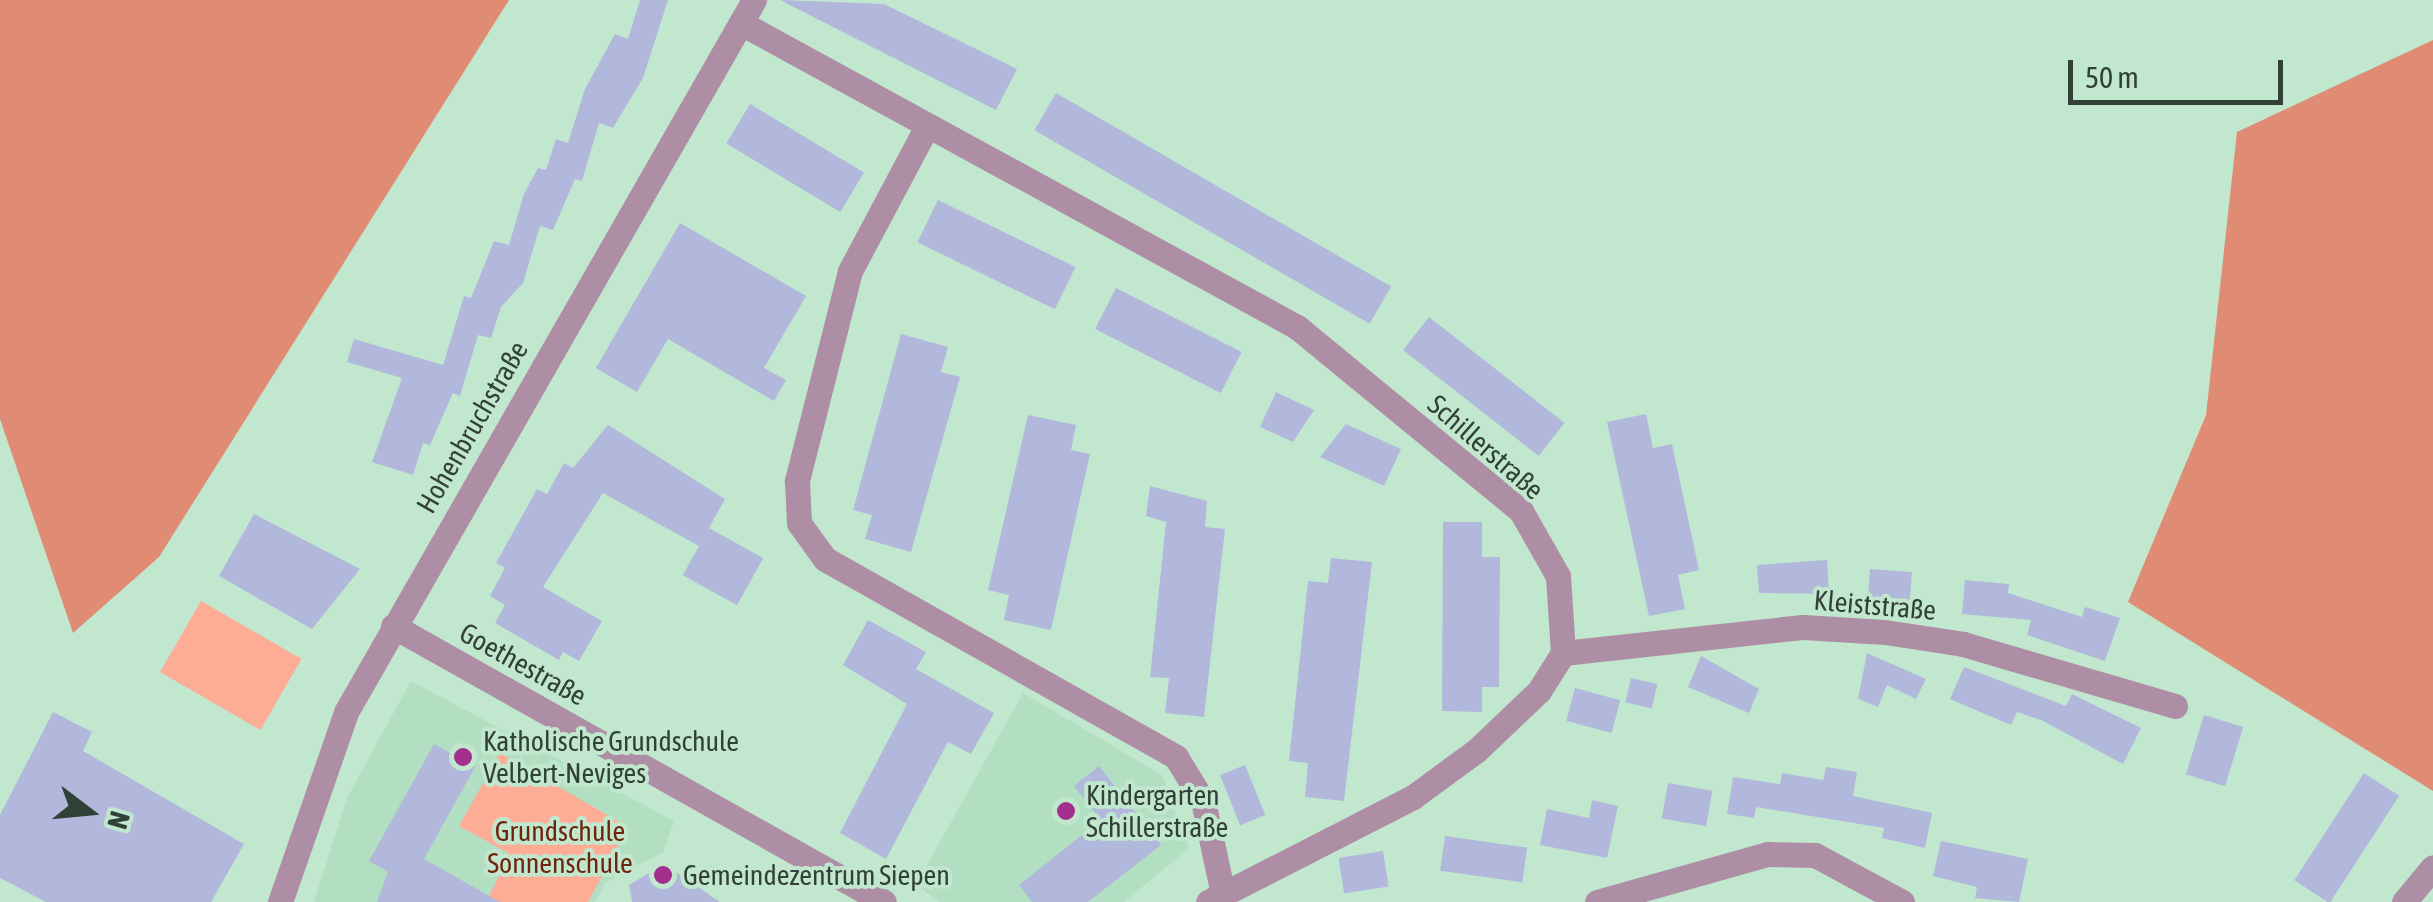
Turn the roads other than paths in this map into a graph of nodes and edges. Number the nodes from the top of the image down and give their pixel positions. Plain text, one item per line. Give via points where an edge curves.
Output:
1 (748, 11) edge
2 (926, 128) junction
3 (394, 626) junction
4 (1563, 653) junction
5 (2174, 706) dead end
6 (2433, 867) edge
7 (1215, 896) edge
8 (280, 902) edge
9 (884, 902) edge
10 (1597, 902) edge
11 (1902, 902) edge
12 (2404, 902) edge

1 - 2 street, Schillerstraße
1 - 3 street, Hohenbruchstraße
2 - 4 street, Schillerstraße via 1158,248 1323,348 1521,511 1558,576
2 - 7 street via 850,271 796,481 799,523 825,559 1176,757 1203,801
3 - 8 street, Hohenbruchstraße via 346,712
3 - 9 street, Goethestraße
4 - 5 street, Kleiststraße via 1803,628 1885,632 1964,644
4 - 7 street via 1490,738 1413,796
6 - 12 street
10 - 11 street via 1768,854 1816,854

